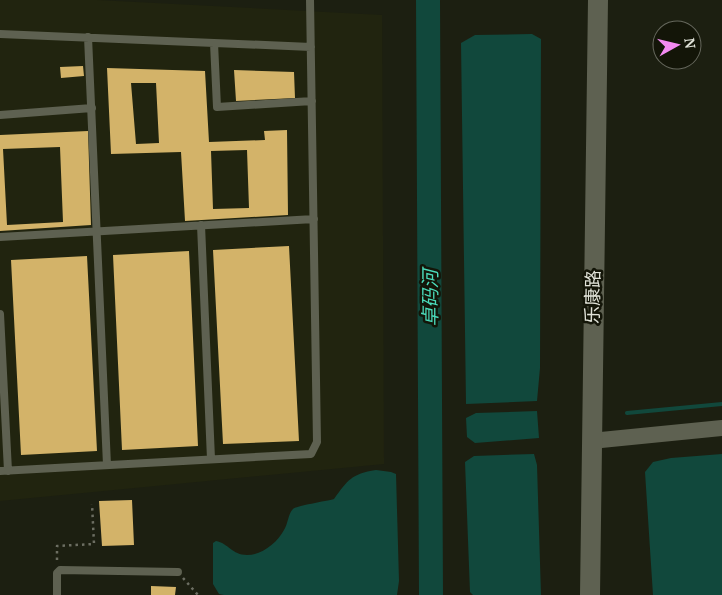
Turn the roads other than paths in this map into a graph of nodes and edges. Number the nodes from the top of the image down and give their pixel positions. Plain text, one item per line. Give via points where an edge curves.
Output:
1 (310, 0) edge
2 (598, 0) edge
3 (0, 34) edge
4 (88, 38) junction
5 (214, 43) junction
6 (311, 47) junction
7 (312, 101) junction
8 (92, 108) junction
9 (0, 115) edge
10 (314, 219) junction
11 (201, 225) junction
12 (98, 231) junction
13 (0, 237) edge
14 (0, 314) edge
15 (722, 428) edge
16 (591, 441) junction
17 (211, 459) junction
18 (107, 465) junction
19 (4, 471) edge
20 (178, 572) road end
21 (58, 595) edge
22 (590, 595) edge

1 - 6 lane
2 - 16 street, 乐康路
3 - 4 lane
4 - 5 lane
4 - 8 lane
5 - 6 lane
5 - 7 lane via 217,107
6 - 7 lane
7 - 10 lane
8 - 9 lane
8 - 12 lane
10 - 11 lane
10 - 17 lane via 317,442 311,454
11 - 12 lane
11 - 17 lane
12 - 13 lane
12 - 18 lane
14 - 19 lane
15 - 16 street
16 - 22 street, 乐康路
17 - 18 lane
18 - 19 lane
20 - 21 lane via 64,569 58,573

